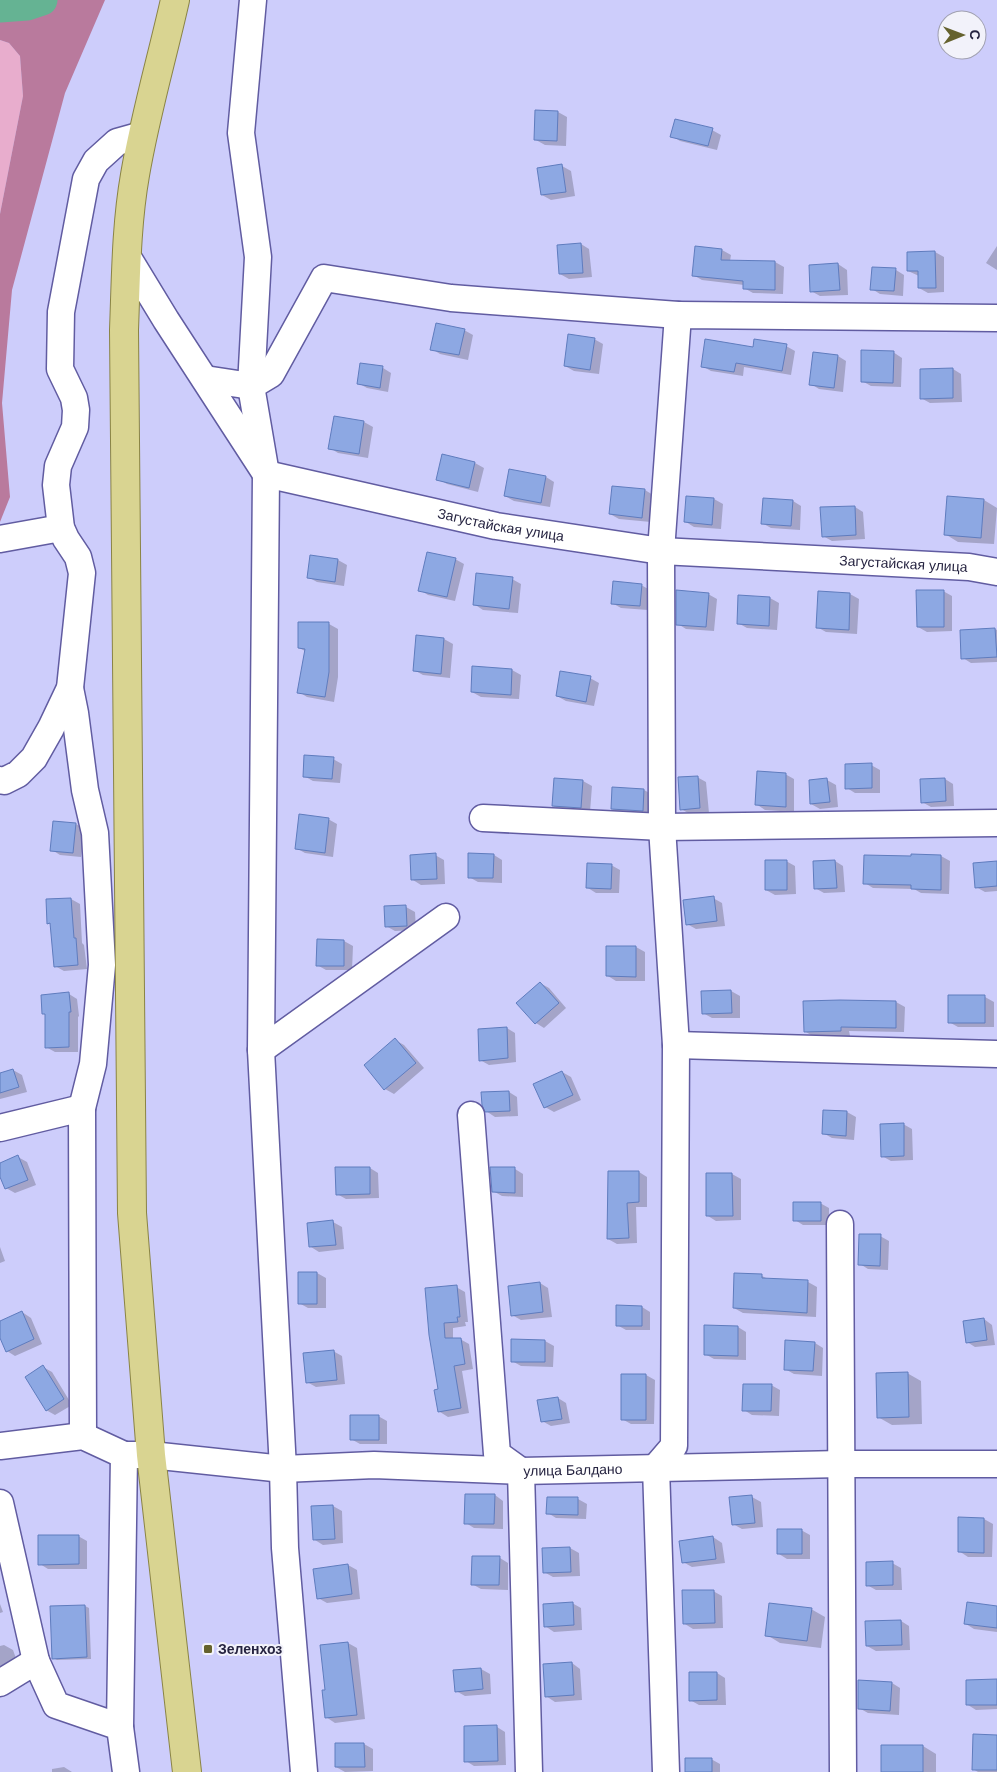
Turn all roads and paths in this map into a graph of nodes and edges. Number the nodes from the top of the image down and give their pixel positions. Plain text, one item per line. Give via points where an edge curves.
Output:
1 (175, 0) edge
2 (253, 0) edge
3 (142, 135) junction
4 (127, 256) junction
5 (678, 314) junction
6 (997, 318) edge
7 (205, 379) junction
8 (251, 386) junction
9 (266, 474) junction
10 (61, 528) junction
11 (0, 539) edge
12 (661, 551) junction
13 (997, 572) edge
14 (70, 688) junction
15 (0, 780) edge
16 (483, 818) dead end
17 (997, 823) edge
18 (662, 827) junction
19 (446, 917) dead end
20 (676, 1045) junction
21 (261, 1050) junction
22 (997, 1054) edge
23 (82, 1108) junction
24 (471, 1115) dead end
25 (0, 1128) edge
26 (840, 1224) dead end
27 (83, 1436) junction
28 (0, 1446) edge
29 (124, 1455) junction
30 (152, 1455) junction
31 (841, 1464) junction
32 (997, 1464) edge
33 (656, 1467) junction
34 (283, 1469) junction
35 (521, 1471) junction
36 (0, 1503) edge
37 (36, 1660) junction
38 (0, 1683) edge
39 (120, 1726) junction
40 (126, 1772) edge
41 (187, 1772) edge
42 (304, 1772) edge
43 (529, 1772) edge
44 (666, 1772) edge
45 (843, 1772) edge

1 - 3 main road
2 - 8 street via 241,133 258,257
3 - 4 main road via 134,178
3 - 10 street via 117,142 96,161 86,179 60,312 60,369 76,410 75,426 58,466 56,485
4 - 7 street
4 - 30 main road via 124,340 132,1213
5 - 6 street
5 - 8 street via 451,298 324,278 271,374
5 - 12 street
7 - 8 street
7 - 9 street
8 - 9 street
9 - 12 street, Загустайская улица via 496,526
9 - 21 street
10 - 11 street
10 - 14 street via 78,557 82,573
12 - 13 street, Загустайская улица via 969,567
12 - 18 street
14 - 15 street via 34,758 18,774
14 - 23 street via 85,790 95,833 102,965 93,1064
16 - 18 street
17 - 18 street
18 - 20 street
19 - 21 street
20 - 22 street
20 - 33 street via 674,1446
21 - 34 street
23 - 25 street
23 - 27 street
24 - 35 street via 497,1454
26 - 31 street
27 - 28 street
27 - 29 street
29 - 30 street, улица Балдано
29 - 39 street
30 - 34 street, улица Балдано
30 - 41 main road
31 - 32 street, улица Балдано
31 - 33 street, улица Балдано
31 - 45 street
33 - 35 street, улица Балдано
33 - 44 street
34 - 35 street, улица Балдано via 374,1464
34 - 42 street via 285,1548
35 - 43 street
36 - 37 street
37 - 38 street
37 - 39 street via 56,1705
39 - 40 street

